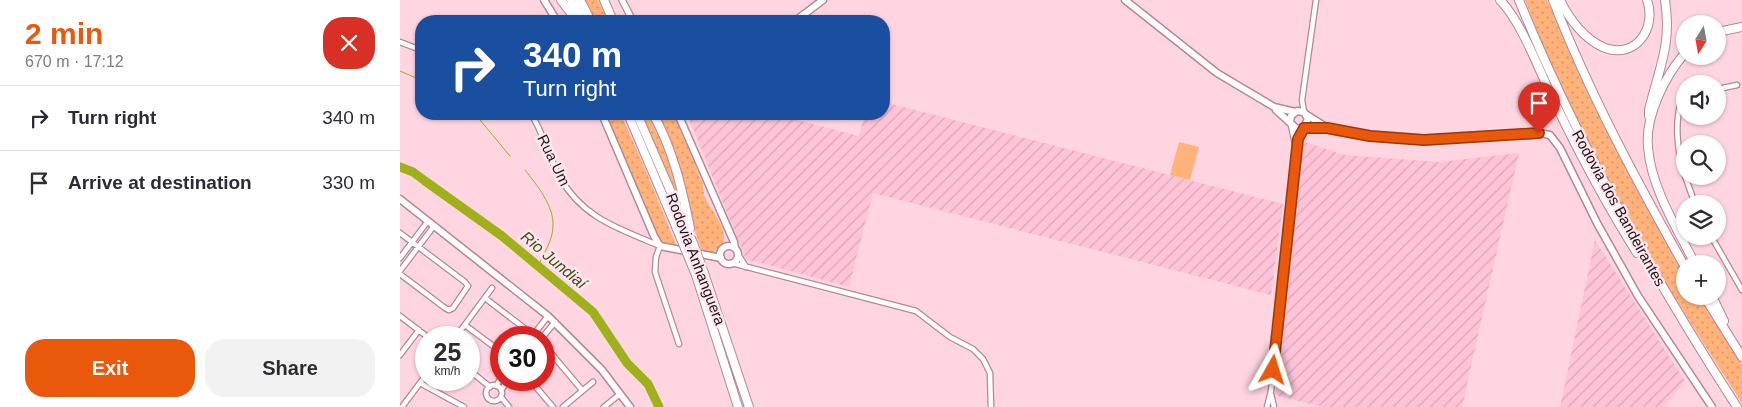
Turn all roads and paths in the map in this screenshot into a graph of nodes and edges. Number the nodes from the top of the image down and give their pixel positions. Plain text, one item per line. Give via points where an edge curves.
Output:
1 (544, 0) edge
2 (561, 0) edge
3 (571, 0) edge
4 (580, 0) edge
5 (604, 0) edge
6 (622, 0) edge
7 (823, 0) edge
8 (1125, 0) edge
9 (1316, 0) edge
10 (1500, 0) edge
11 (1519, 0) edge
12 (1553, 0) edge
13 (1560, 0) edge
14 (1647, 0) edge
15 (1665, 0) edge
16 (553, 15) edge
17 (572, 15) edge
18 (579, 15) edge
19 (588, 15) edge
20 (610, 15) edge
21 (630, 15) edge
22 (803, 15) edge
23 (1742, 27) edge
24 (1726, 30) edge
25 (400, 42) edge
26 (415, 48) edge
27 (1676, 65) edge
28 (1737, 85) dead end
29 (1726, 87) edge
30 (1274, 107) junction
31 (1300, 112) junction
32 (535, 120) edge
33 (605, 120) edge
34 (631, 120) edge
35 (640, 120) edge
36 (657, 120) edge
37 (682, 120) edge
38 (1291, 124) junction
39 (1304, 128) junction
40 (1327, 128) junction
41 (1649, 133) junction
42 (1297, 150) junction
43 (400, 200) edge
44 (428, 221) junction
45 (434, 226) junction
46 (727, 227) junction
47 (400, 233) edge
48 (412, 242) junction
49 (693, 244) junction
50 (1716, 245) edge
51 (660, 246) junction
52 (418, 247) junction
53 (736, 251) junction
54 (723, 252) junction
55 (1679, 255) edge
56 (1691, 255) edge
57 (400, 258) edge
58 (732, 263) junction
59 (746, 267) junction
60 (400, 272) edge
61 (700, 274) junction
62 (492, 288) dead end
63 (1742, 290) edge
64 (485, 298) junction
65 (1670, 300) junction
66 (1710, 305) edge
67 (1717, 305) edge
68 (400, 316) edge
69 (548, 316) junction
70 (555, 322) junction
71 (465, 325) joint
72 (520, 326) edge
73 (541, 326) edge
74 (552, 326) edge
75 (415, 327) edge
76 (415, 335) edge
77 (490, 344) edge
78 (679, 344) dead end
79 (401, 352) edge
80 (1742, 353) edge
81 (1742, 357) edge
82 (555, 358) edge
83 (480, 379) edge
84 (593, 382) dead end
85 (490, 387) joint
86 (415, 390) edge
87 (582, 390) junction
88 (435, 391) edge
89 (501, 391) edge
90 (539, 391) edge
91 (1271, 391) junction
92 (620, 394) junction
93 (501, 397) junction
94 (402, 407) edge
95 (464, 407) edge
96 (509, 407) edge
97 (553, 407) edge
98 (563, 407) edge
99 (604, 407) edge
100 (630, 407) edge
101 (738, 407) edge
102 (749, 407) edge
103 (991, 407) edge
104 (1267, 407) edge
105 (1274, 407) edge
106 (1712, 407) edge
107 (1737, 407) edge

1 - 16 main road
2 - 17 highway
3 - 18 highway
4 - 19 highway
5 - 20 highway
6 - 21 main road
7 - 22 main road
8 - 30 main road via 1217,73
9 - 31 street
10 - 65 highway via 1516,22 1600,192
11 - 65 highway, Rodovia dos Bandeirantes via 1585,148
12 - 55 highway, Rodovia dos Bandeirantes via 1612,133
13 - 14 highway via 1587,37 1603,47 1617,50 1635,45 1646,33 1651,17
15 - 41 highway via 1668,31 1649,110
23 - 24 highway
25 - 26 street
27 - 41 highway via 1660,90
28 - 29 street
30 - 31 main road
30 - 38 main road
31 - 38 main road via 1291,116
31 - 39 main road via 1308,119
31 - 40 main road
32 - 51 street, Rua Um via 559,176 580,204 601,221
33 - 51 main road
34 - 61 highway, Rodovia Anhanguera, bridge
35 - 49 highway, Rodovia Anhanguera
36 - 49 highway via 677,172
37 - 46 main road
38 - 39 main road via 1297,129
38 - 42 street
39 - 40 main road
39 - 42 street
40 - 106 main road via 1370,136 1424,140 1550,135 1560,148 1638,296
41 - 56 highway via 1648,152 1659,190
42 - 91 street
43 - 44 main road
44 - 45 main road
44 - 48 street
45 - 52 street
45 - 69 main road
46 - 53 main road
46 - 54 main road
47 - 48 street
48 - 52 street
48 - 57 street
49 - 61 highway, Rodovia Anhanguera, bridge
50 - 63 street
51 - 54 main road via 708,256
51 - 78 street via 655,272
52 - 60 street
52 - 60 street via 465,282 466,290 449,310
53 - 54 main road
53 - 58 main road via 736,259
53 - 59 street
54 - 58 main road via 727,263
58 - 59 street
59 - 103 street via 916,311 983,359 990,374
61 - 101 highway, Rodovia Anhanguera
61 - 102 highway, Rodovia Anhanguera
62 - 64 street
64 - 71 street
64 - 72 street
65 - 107 highway, Rodovia dos Bandeirantes
66 - 81 highway
67 - 80 highway
68 - 75 street
69 - 70 main road
69 - 73 street
70 - 74 street
70 - 92 main road via 602,370
71 - 77 street
76 - 79 street
82 - 87 street
83 - 85 street
84 - 87 street
85 - 93 street via 488,398 495,401
86 - 94 street
87 - 98 street
88 - 95 street
89 - 93 street
90 - 97 street
91 - 104 street
91 - 105 street
92 - 99 street
92 - 100 main road
93 - 96 street

